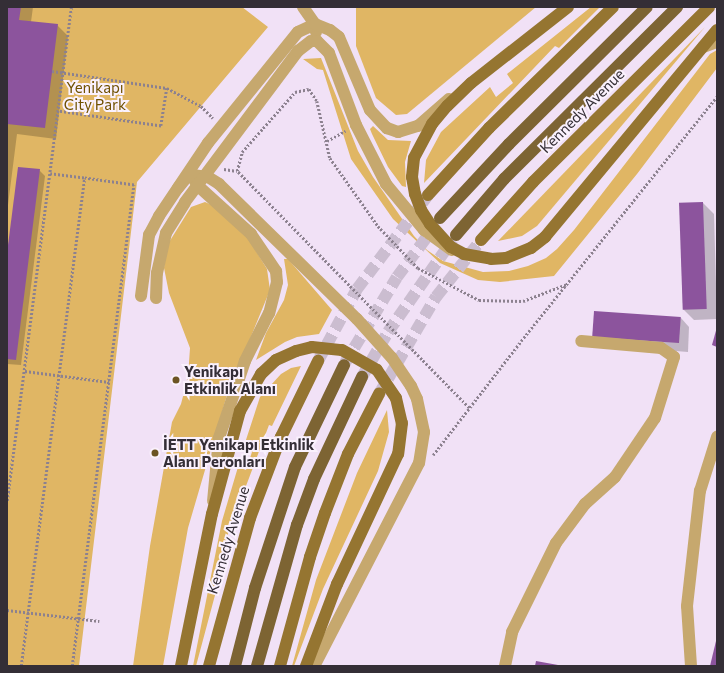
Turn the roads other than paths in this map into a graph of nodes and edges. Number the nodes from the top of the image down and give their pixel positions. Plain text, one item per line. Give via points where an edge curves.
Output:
1 (304, 7) edge
2 (568, 7) edge
3 (613, 7) edge
4 (647, 7) edge
5 (677, 7) edge
6 (709, 7) edge
7 (315, 24) junction
8 (717, 30) edge
9 (317, 41) junction
10 (717, 42) edge
11 (703, 46) junction
12 (471, 83) junction
13 (208, 143) junction
14 (220, 153) junction
15 (198, 179) junction
16 (220, 184) junction
17 (178, 188) junction
18 (208, 195) junction
19 (428, 195) tunnel mouth
20 (185, 202) junction
21 (440, 218) tunnel mouth
22 (456, 235) tunnel mouth
23 (481, 240) tunnel mouth
24 (464, 254) junction
25 (141, 296) dead end
26 (156, 298) dead end
27 (581, 341) dead end
28 (318, 361) tunnel mouth
29 (344, 365) tunnel mouth
30 (362, 377) tunnel mouth
31 (379, 394) tunnel mouth
32 (717, 437) edge
33 (212, 514) junction
34 (181, 666) edge
35 (209, 666) edge
36 (235, 666) edge
37 (257, 666) edge
38 (280, 666) edge
39 (306, 666) edge
40 (314, 666) edge
41 (505, 666) edge
42 (691, 666) edge

1 - 7 street
2 - 12 main road
3 - 19 main road via 489,128
4 - 21 highway via 509,144
5 - 22 highway via 504,179
6 - 23 main road, Kennedy Avenue via 533,182
7 - 9 street
7 - 12 street via 339,37 373,116 387,128 398,132 418,126
7 - 13 street via 298,32
8 - 11 main road
9 - 14 street via 311,41 298,51
9 - 24 street via 329,53 335,65 356,125 379,173 410,215 434,239
10 - 11 street
11 - 24 main road via 545,237 531,248 506,258 491,259
12 - 24 main road via 447,106 425,135 414,158 412,177 415,194 430,224
13 - 15 street
13 - 17 street
14 - 15 street
14 - 16 street via 216,168
15 - 16 street
15 - 17 street via 187,177
15 - 18 street
15 - 20 street
16 - 40 street via 357,319 392,358 411,386 422,418 424,444 419,463
17 - 25 street via 149,235
18 - 20 street via 196,196
18 - 33 street via 251,234 276,271 277,282 269,313 245,361 219,438
20 - 26 street via 166,233 157,273
27 - 41 street via 660,348 674,357 655,418 615,477 585,504 556,543 512,632
28 - 35 main road, Kennedy Avenue via 280,437 250,518
29 - 36 highway via 295,467 255,588
30 - 37 highway via 314,479 297,525
31 - 38 main road via 348,454 325,513
32 - 42 street via 699,498 687,606
33 - 34 main road
33 - 39 main road via 240,411 260,374 276,360 296,350 312,347 342,350 365,361 384,378 400,408 401,437 398,454 336,584

